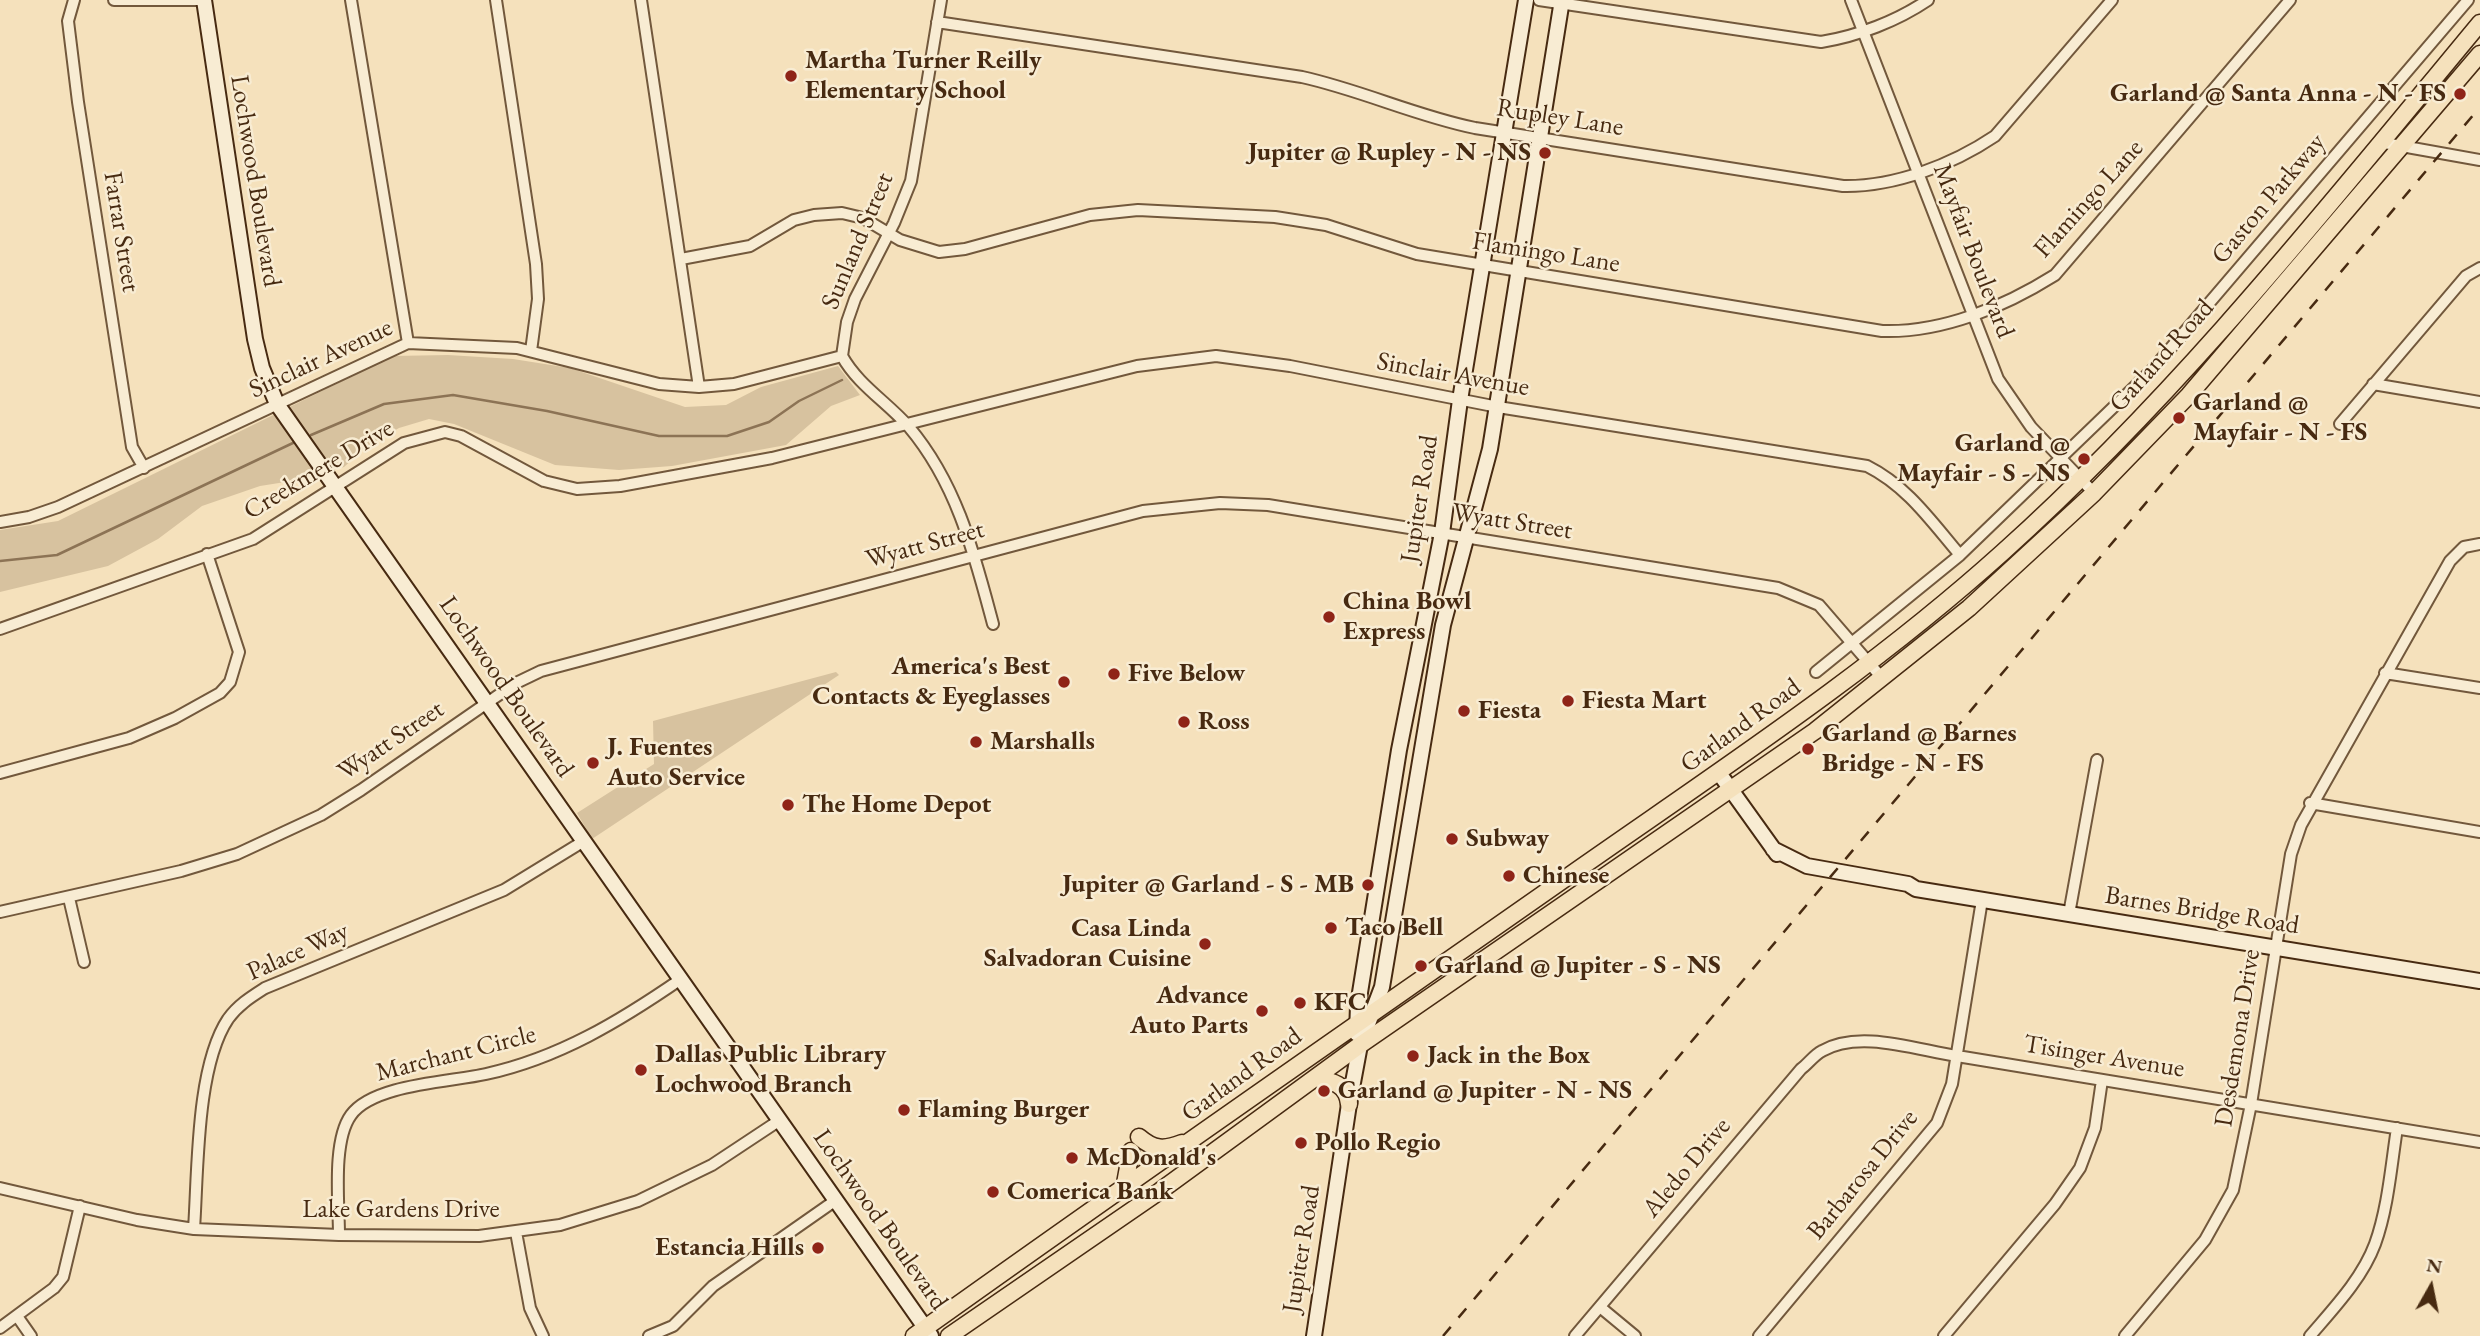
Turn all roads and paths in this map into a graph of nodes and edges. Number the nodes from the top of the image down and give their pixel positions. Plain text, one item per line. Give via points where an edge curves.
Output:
1 (74, 0) edge
2 (114, 0) edge
3 (203, 0) edge
4 (351, 0) edge
5 (496, 0) edge
6 (641, 0) edge
7 (941, 0) edge
8 (1526, 0) edge
9 (1539, 0) edge
10 (1851, 0) edge
11 (1928, 0) edge
12 (2112, 0) edge
13 (2290, 0) edge
14 (2468, 0) edge
15 (1561, 2) edge
16 (937, 22) junction
17 (2480, 23) edge
18 (1863, 31) junction
19 (2480, 54) edge
20 (1504, 133) junction
21 (1540, 138) junction
22 (2379, 142) junction
23 (2402, 147) junction
24 (2480, 160) edge
25 (1919, 172) junction
26 (889, 232) junction
27 (681, 259) junction
28 (1483, 267) junction
29 (2480, 268) edge
30 (1519, 272) junction
31 (2248, 298) junction
32 (2263, 311) junction
33 (1972, 315) junction
34 (408, 343) junction
35 (531, 351) junction
36 (842, 356) junction
37 (2374, 384) junction
38 (699, 387) junction
39 (1460, 400) junction
40 (2480, 402) edge
41 (277, 404) junction
42 (1498, 407) junction
43 (2340, 425) dead end
44 (908, 426) junction
45 (2061, 461) junction
46 (144, 468) junction
47 (2079, 478) junction
48 (334, 486) junction
49 (2094, 493) junction
50 (0, 522) edge
51 (1442, 533) junction
52 (1468, 538) junction
53 (2480, 544) edge
54 (207, 554) junction
55 (1960, 555) junction
56 (975, 556) junction
57 (993, 624) dead end
58 (0, 629) edge
59 (1854, 642) junction
60 (1870, 662) junction
61 (1436, 665) junction
62 (1415, 666) junction
63 (1816, 672) dead end
64 (2385, 673) junction
65 (1882, 678) junction
66 (2480, 688) edge
67 (487, 703) junction
68 (2097, 760) dead end
69 (0, 773) edge
70 (1719, 773) junction
71 (1732, 790) junction
72 (2310, 803) junction
73 (2480, 832) edge
74 (1622, 839) junction
75 (584, 841) junction
76 (1404, 849) junction
77 (1382, 857) junction
78 (1635, 857) junction
79 (69, 898) junction
80 (1982, 900) junction
81 (0, 912) edge
82 (2069, 914) junction
83 (1506, 921) junction
84 (1518, 939) junction
85 (2276, 948) junction
86 (84, 962) dead end
87 (681, 979) junction
88 (2480, 981) edge
89 (1373, 1013) junction
90 (1355, 1025) junction
91 (1844, 1043) joint
92 (1360, 1045) junction
93 (1956, 1056) junction
94 (1315, 1078) junction
95 (2102, 1080) junction
96 (1349, 1104) junction
97 (2251, 1104) junction
98 (780, 1120) junction
99 (2397, 1128) junction
100 (1197, 1138) junction
101 (2480, 1142) edge
102 (0, 1188) edge
103 (1124, 1189) junction
104 (836, 1200) junction
105 (80, 1206) junction
106 (194, 1229) junction
107 (516, 1232) junction
108 (338, 1235) junction
109 (1600, 1307) junction
110 (17, 1316) junction
111 (0, 1328) edge
112 (2313, 1332) edge
113 (923, 1333) edge
114 (32, 1336) edge
115 (543, 1336) edge
116 (649, 1336) edge
117 (950, 1336) edge
118 (1314, 1336) edge
119 (1575, 1336) edge
120 (1634, 1336) edge
121 (1759, 1336) edge
122 (1944, 1336) edge
123 (2125, 1336) edge
124 (2326, 1336) edge

1 - 46 street, Farrar Street via 68,21 78,102 132,447
2 - 3 street
3 - 41 street, Lochwood Boulevard via 255,339
4 - 34 street
5 - 35 street via 536,264 538,299
6 - 27 street
7 - 16 street, Sunland Street
8 - 20 street, Jupiter Road
9 - 15 street
10 - 18 street, Mayfair Boulevard
11 - 18 street via 1906,15
12 - 25 street, Rupley Lane via 1995,136
13 - 33 street, Flamingo Lane via 2055,275 2030,291
14 - 45 street, Gaston Parkway via 2152,370
15 - 18 street via 1801,41 1838,39
15 - 21 street, Jupiter Road
16 - 20 street, Rupley Lane via 1302,77 1417,114
16 - 26 street, Sunland Street via 911,181
17 - 22 main road, Garland Road
18 - 25 street, Mayfair Boulevard
19 - 23 main road, Garland Road
20 - 21 street, Rupley Lane
20 - 28 street, Jupiter Road
21 - 25 street, Rupley Lane via 1843,186 1882,184
21 - 30 street, Jupiter Road
22 - 23 street
22 - 31 main road, Garland Road
23 - 24 street
23 - 32 main road, Garland Road
25 - 33 street, Mayfair Boulevard
26 - 27 street, Flamingo Lane via 842,213 814,215 794,220 750,246
26 - 28 street, Flamingo Lane via 922,249 939,251 965,249 1090,215 1138,210 1275,217 1326,225 1394,248
26 - 36 street, Sunland Street via 846,322
27 - 38 street
28 - 30 street, Flamingo Lane
28 - 39 street, Jupiter Road
29 - 37 street via 2466,276
30 - 33 street, Flamingo Lane via 1882,331 1912,332
30 - 42 street, Jupiter Road
31 - 32 main road
31 - 47 main road, Garland Road
32 - 49 main road, Garland Road
33 - 45 street, Mayfair Boulevard via 2009,399
34 - 35 street, Sinclair Avenue
34 - 41 street, Sinclair Avenue
35 - 38 street, Sinclair Avenue via 659,384
36 - 38 street, Sinclair Avenue via 734,384
36 - 44 street via 856,378
37 - 40 street
37 - 43 street
39 - 42 street, Sinclair Avenue
39 - 44 street, Sinclair Avenue via 1216,356 1137,366
39 - 51 street, Jupiter Road
41 - 46 street, Sinclair Avenue
41 - 48 street, Lochwood Boulevard
42 - 52 street, Jupiter Road
42 - 55 street, Sinclair Avenue via 1867,466 1905,490
44 - 48 street, Creekmere Drive via 772,458 620,486 577,489 544,481 461,436 445,432 404,443
44 - 56 street via 931,454 951,492
45 - 47 street, Mayfair Boulevard
45 - 55 street, Gaston Parkway
46 - 50 street, Sinclair Avenue via 58,507
47 - 49 street, Mayfair Boulevard
47 - 60 main road, Garland Road via 1986,567
48 - 54 street, Creekmere Drive via 253,539
48 - 67 street, Lochwood Boulevard
49 - 65 main road, Garland Road via 1969,608
51 - 52 street, Wyatt Street
51 - 56 street, Wyatt Street via 1268,505 1220,503 1143,511
51 - 62 street, Jupiter Road
52 - 59 street, Wyatt Street via 1778,588 1819,605
52 - 61 street, Jupiter Road
53 - 64 street, Desdemona Drive via 2464,547 2450,561
54 - 58 street, Creekmere Drive
54 - 69 street via 239,652 230,682 220,693 129,738
55 - 59 street, Gaston Parkway
56 - 57 street
56 - 67 street, Wyatt Street via 575,660 516,683
59 - 60 street, Wyatt Street
59 - 63 street, Gaston Parkway
60 - 65 street, Wyatt Street
60 - 70 main road, Garland Road
61 - 62 street
61 - 76 street, Jupiter Road
62 - 77 street, Jupiter Road
64 - 66 street
64 - 72 street, Desdemona Drive
65 - 71 main road, Garland Road
67 - 75 street, Lochwood Boulevard
67 - 79 street, Wyatt Street via 321,815 237,854
68 - 82 street
70 - 71 street, Barnes Bridge Road
70 - 74 main road, Garland Road
71 - 78 main road, Garland Road
71 - 80 street, Barnes Bridge Road via 1783,863 1815,877
72 - 73 street
72 - 85 street, Desdemona Drive via 2291,854
74 - 78 main road
74 - 83 main road, Garland Road
75 - 87 street, Lochwood Boulevard
75 - 106 street, Palace Way via 504,890 265,988 245,1001 217,1040 207,1073
76 - 77 street
76 - 89 street, Jupiter Road via 1382,987
77 - 90 street, Jupiter Road
78 - 84 main road, Garland Road
79 - 81 street, Wyatt Street
79 - 86 street
80 - 82 street, Barnes Bridge Road
80 - 93 street, Barbarosa Drive
82 - 85 street, Barnes Bridge Road
83 - 84 main road
83 - 89 main road, Garland Road
84 - 92 main road, Garland Road
85 - 88 street, Barnes Bridge Road
85 - 97 street, Desdemona Drive
87 - 98 street, Lochwood Boulevard
87 - 108 street, Marchant Circle via 607,1029 553,1053 488,1074 394,1092 364,1103 351,1114 340,1143
89 - 90 main road, Garland Road
89 - 92 street, Jupiter Road
90 - 92 street, Jupiter Road
90 - 100 main road, Garland Road
91 - 93 street, Tisinger Avenue via 1870,1042
91 - 109 street, Aledo Drive via 1822,1051 1801,1069
92 - 94 main road, Garland Road
92 - 96 street, Jupiter Road
93 - 95 street, Tisinger Avenue
93 - 121 street, Barbarosa Drive via 1952,1084 1937,1123
94 - 96 main road via 1342,1087
94 - 117 main road, Garland Road
95 - 97 street, Tisinger Avenue
95 - 122 street via 2095,1128 2080,1168
96 - 118 street, Jupiter Road
97 - 99 street, Tisinger Avenue
97 - 123 street, Desdemona Drive via 2226,1207 2205,1240
98 - 104 street, Lochwood Boulevard
98 - 107 street, Lake Gardens Drive via 712,1165 648,1196 594,1216
99 - 101 street, Tisinger Avenue
99 - 112 street via 2374,1247 2361,1272
100 - 103 main road, Garland Road
100 - 103 main road via 1159,1148 1135,1144
102 - 105 street, Lake Gardens Drive
103 - 113 main road, Garland Road
104 - 113 street, Lochwood Boulevard
104 - 116 street via 713,1286 673,1326
105 - 106 street, Lake Gardens Drive
105 - 110 street via 62,1277
106 - 108 street, Lake Gardens Drive
107 - 108 street, Lake Gardens Drive via 446,1237
107 - 115 street via 530,1308
109 - 119 street, Aledo Drive
109 - 120 street
110 - 111 street
110 - 114 street
112 - 124 street

